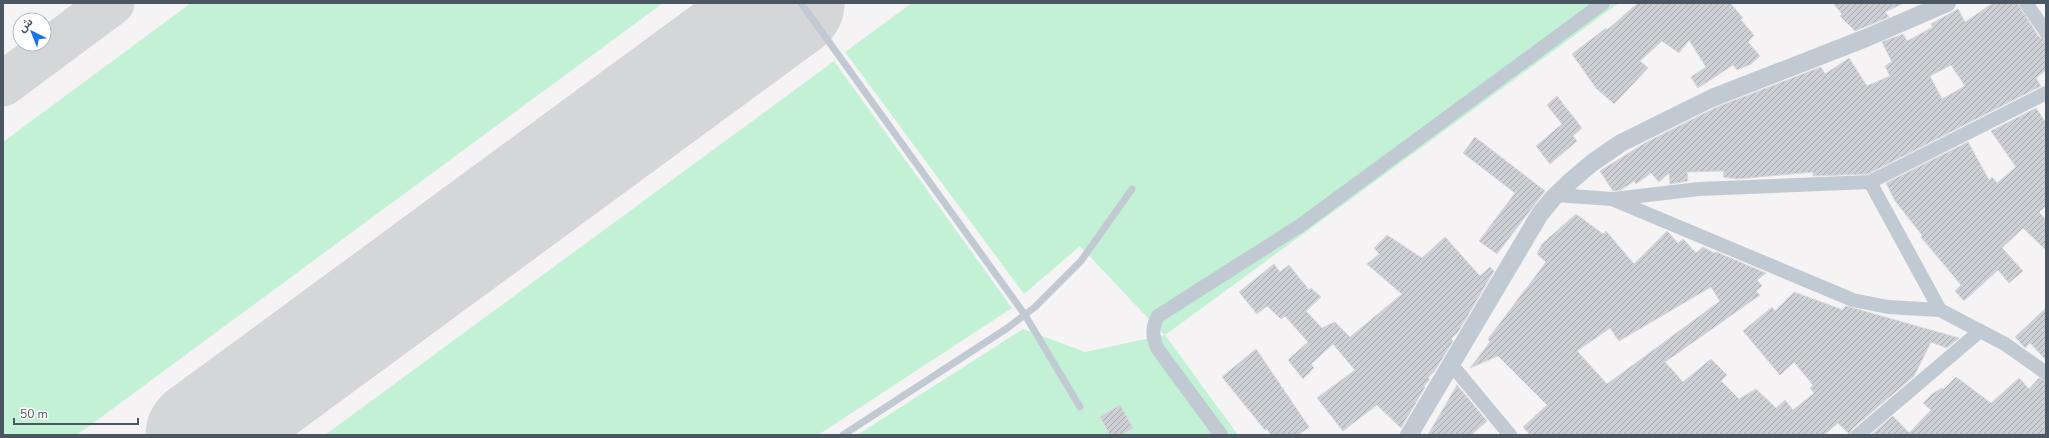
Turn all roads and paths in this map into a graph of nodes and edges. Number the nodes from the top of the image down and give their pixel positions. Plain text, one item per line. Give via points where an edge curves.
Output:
1 (801, 3) edge
2 (1603, 3) edge
3 (1947, 3) edge
4 (2026, 3) edge
5 (2046, 32) edge
6 (2046, 93) edge
7 (1870, 182) junction
8 (1132, 189) dead end
9 (1556, 195) junction
10 (1612, 199) junction
11 (1940, 310) junction
12 (1025, 315) junction
13 (1980, 332) junction
14 (1451, 364) junction
15 (2046, 373) edge
16 (1080, 408) dead end
17 (843, 435) edge
18 (1221, 435) edge
19 (1408, 435) edge
20 (1510, 435) edge
21 (1858, 435) edge

1 - 12 lane
2 - 18 street via 1302,225 1158,316 1153,326 1153,338 1157,348
3 - 9 street via 1866,38 1712,98 1621,143 1592,163
4 - 5 street
6 - 7 street
7 - 10 street via 1699,190
7 - 11 street
8 - 12 lane via 1081,261
9 - 10 street
9 - 14 street via 1540,214
10 - 11 street via 1854,300 1888,307
11 - 13 street
12 - 16 lane
12 - 17 lane
13 - 15 street via 2005,344
13 - 21 street
14 - 19 street
14 - 20 street

